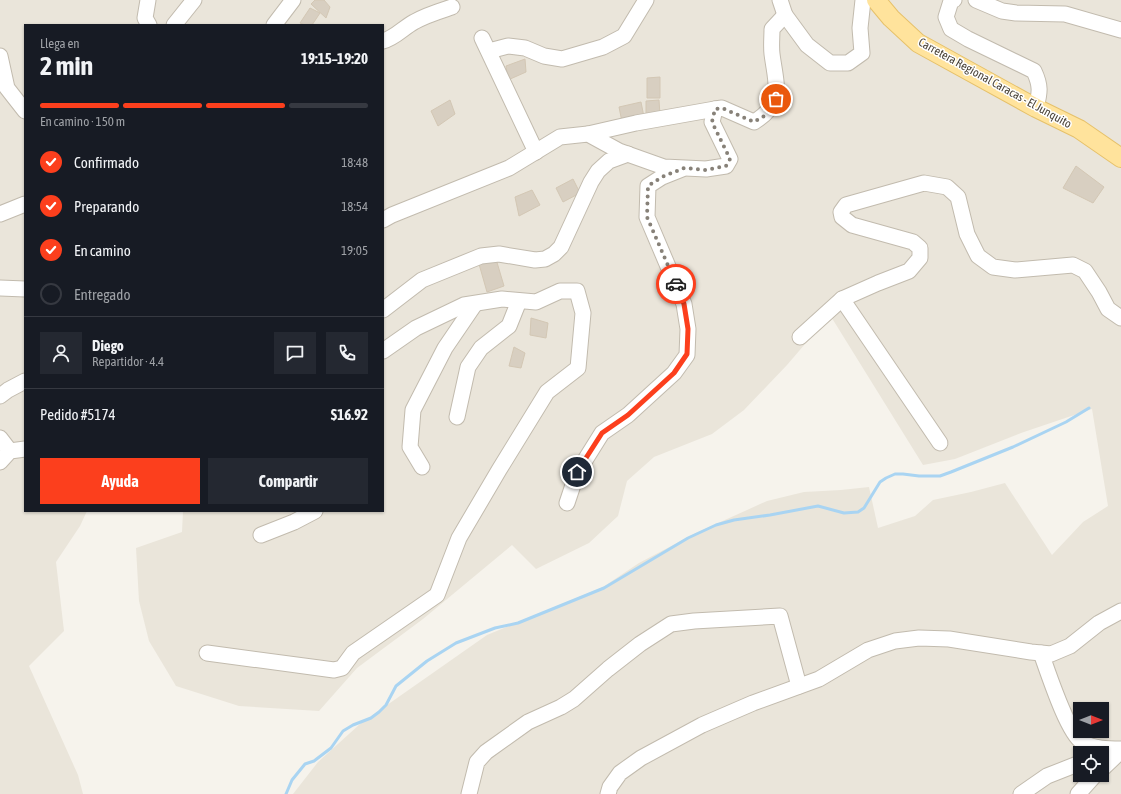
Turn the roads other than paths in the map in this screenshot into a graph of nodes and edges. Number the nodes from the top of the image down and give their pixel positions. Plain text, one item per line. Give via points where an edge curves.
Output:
1 (148, 0) edge
2 (194, 0) edge
3 (293, 0) edge
4 (646, 0) edge
5 (780, 0) edge
6 (863, 0) edge
7 (876, 0) edge
8 (954, 0) edge
9 (976, 0) edge
10 (452, 7) dead end
11 (785, 15) junction
12 (148, 24) edge
13 (175, 24) edge
14 (275, 24) edge
15 (1121, 30) edge
16 (384, 42) edge
17 (0, 56) edge
18 (1036, 108) junction
19 (715, 109) junction
20 (24, 110) edge
21 (588, 134) junction
22 (536, 152) junction
23 (628, 154) junction
24 (1121, 158) edge
25 (684, 168) junction
26 (24, 204) edge
27 (0, 214) edge
28 (384, 219) edge
29 (0, 288) edge
30 (24, 289) edge
31 (842, 299) junction
32 (519, 300) junction
33 (475, 304) junction
34 (384, 309) edge
35 (1121, 318) edge
36 (800, 337) dead end
37 (384, 350) edge
38 (24, 382) edge
39 (0, 396) edge
40 (457, 417) dead end
41 (0, 438) edge
42 (940, 443) dead end
43 (18, 450) edge
44 (0, 462) edge
45 (422, 467) dead end
46 (567, 503) dead end
47 (313, 512) edge
48 (261, 535) dead end
49 (1121, 611) edge
50 (208, 653) dead end
51 (1040, 653) junction
52 (799, 686) junction
53 (1121, 750) edge
54 (1109, 754) edge
55 (1109, 762) edge
56 (1073, 766) edge
57 (1089, 782) edge
58 (469, 794) edge
59 (608, 794) edge
60 (1021, 794) edge
61 (1078, 794) edge

1 - 12 street via 145,18
2 - 13 street
3 - 14 street
4 - 22 street via 624,36 604,47 562,59 544,56 525,48 486,45
5 - 11 street
6 - 11 street via 860,28 862,53 848,63 830,63 807,46
7 - 18 main road, Carretera Regional Caracas - El Junquito via 918,43
8 - 18 street via 951,1 946,17 950,29 1034,71 1039,81 1040,93
9 - 15 street via 1002,11 1065,14
10 - 16 street via 414,22
11 - 19 street via 772,29 772,54 777,78 776,99 766,115 754,122 722,108
17 - 20 street via 7,88
18 - 24 main road, Carretera Regional Caracas - El Junquito via 1079,129
19 - 21 street
19 - 25 street via 712,122 730,159 726,166 706,170
21 - 22 street via 560,137
21 - 23 street
22 - 28 street via 509,168
23 - 25 street via 664,167
23 - 34 street via 609,161 598,171 561,247 554,254 545,259 535,260 499,254 481,256 422,280
25 - 46 street via 648,186 647,217 684,304 688,329 687,354 674,373 628,415 602,433 577,472
26 - 27 street
29 - 30 street
31 - 35 street via 909,271 920,258 920,248 913,242 852,225 842,217 841,212 846,205 924,183 947,187 958,197 967,234 978,256 993,267 1015,270 1073,265 1085,271 1108,309
31 - 36 street
31 - 42 street
32 - 33 street via 502,299
32 - 40 street via 509,326 481,348 468,367
32 - 50 street via 536,302 560,291 577,291 583,313 578,368 547,392 459,538 437,595 353,653 342,668 334,670
33 - 37 street via 464,305 416,328
33 - 45 street via 445,348 413,410 410,447
38 - 39 street
41 - 43 street
43 - 44 street
47 - 48 street
49 - 51 street via 1099,623 1070,646 1051,654
51 - 52 street via 949,638 895,641 868,650 819,679
51 - 53 street via 1071,729 1082,742 1100,749
52 - 58 street via 780,616 671,624 640,644 574,699 528,722 486,752 477,762
52 - 59 street via 702,725 641,758 620,773
53 - 54 street
53 - 55 street
56 - 60 street via 1047,776
57 - 61 street

